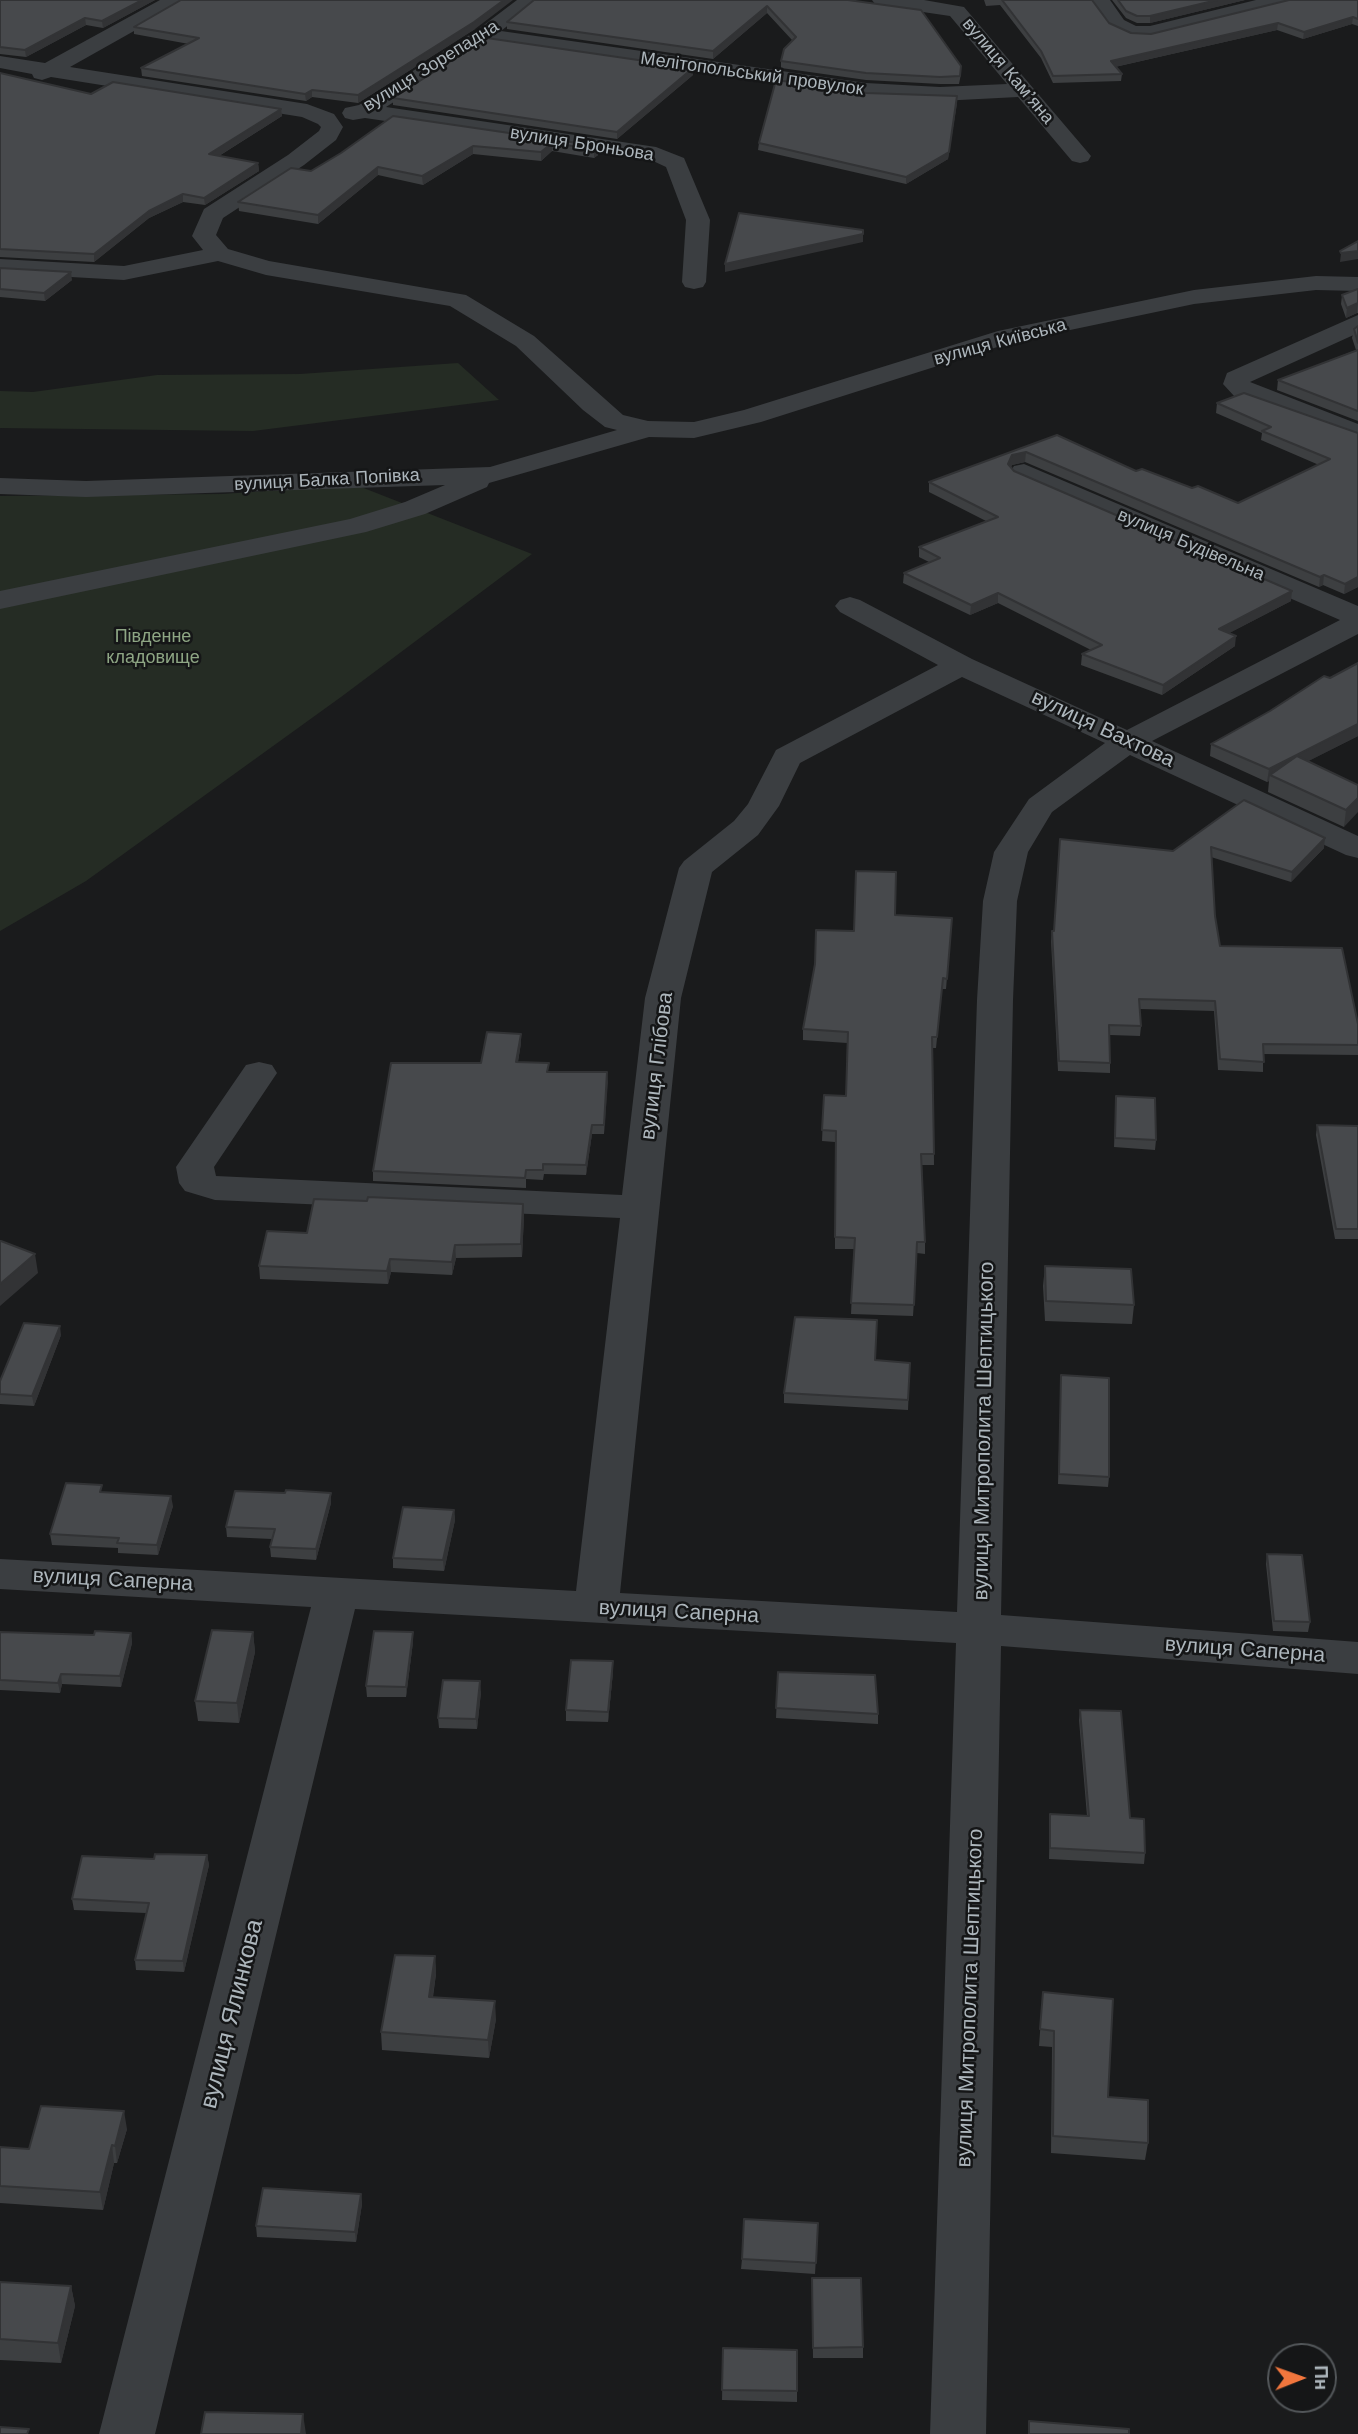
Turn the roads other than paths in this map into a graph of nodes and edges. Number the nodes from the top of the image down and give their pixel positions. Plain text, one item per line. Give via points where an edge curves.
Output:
1 (175, 0) edge
2 (530, 0) edge
3 (882, 0) edge
4 (1099, 0) edge
5 (1282, 0) edge
6 (483, 35) junction
7 (0, 62) edge
8 (49, 70) junction
9 (0, 86) edge
10 (1022, 90) junction
11 (365, 111) junction
12 (326, 119) junction
13 (1080, 156) dead end
14 (219, 254) junction
15 (0, 266) edge
16 (694, 282) dead end
17 (1358, 284) edge
18 (1358, 323) edge
19 (648, 429) junction
20 (1358, 433) edge
21 (1024, 472) edge
22 (492, 475) junction
23 (0, 486) edge
24 (0, 600) edge
25 (850, 606) dead end
26 (1358, 619) edge
27 (961, 665) junction
28 (1129, 741) junction
29 (1358, 848) edge
30 (258, 1073) dead end
31 (641, 1207) junction
32 (0, 1574) edge
33 (337, 1593) junction
34 (596, 1608) junction
35 (979, 1629) junction
36 (1358, 1658) edge
37 (127, 2434) edge
38 (958, 2434) edge

1 - 8 street
2 - 6 street, вулиця Зорепадна
3 - 10 street, вулиця Кам’яна via 957,11
4 - 5 street via 1117,24 1132,32 1150,32
6 - 10 street, Мелітопольський провулок via 866,90 940,94
6 - 11 street, вулиця Зорепадна
7 - 8 street
8 - 9 street
8 - 12 street via 307,111
10 - 13 street, вулиця Кам’яна
11 - 12 street, вулиця Зорепадна
11 - 16 street, вулиця Броньова via 656,153 676,163 698,220
12 - 14 street via 332,127 328,135 212,214 204,236
14 - 15 street via 124,273
14 - 19 street via 266,268 457,300 525,341 614,421
17 - 19 street, вулиця Київська via 1316,283 1194,297 1007,336 752,416 694,430
18 - 20 street via 1236,379 1244,391
19 - 22 street, вулиця Балка Попівка
21 - 26 street, вулиця Будівельна
22 - 23 street, вулиця Балка Попівка via 86,489
22 - 24 street via 415,509 356,526
25 - 27 street, вулиця Вахтова
26 - 28 street, вулиця Митрополита Шептицького
27 - 28 street, вулиця Вахтова
27 - 31 street, вулиця Глібова via 787,757 763,806 746,828 696,867 663,998
28 - 29 street, вулиця Вахтова
28 - 35 street, вулиця Митрополита Шептицького via 1040,806 1011,852 1000,901
30 - 31 street via 195,1167 198,1182 215,1189
31 - 34 street, вулиця Глібова
32 - 33 street, вулиця Саперна
33 - 34 street, вулиця Саперна
33 - 37 street, вулиця Ялинкова
34 - 35 street, вулиця Саперна
35 - 36 street, вулиця Саперна
35 - 38 street, вулиця Митрополита Шептицького

